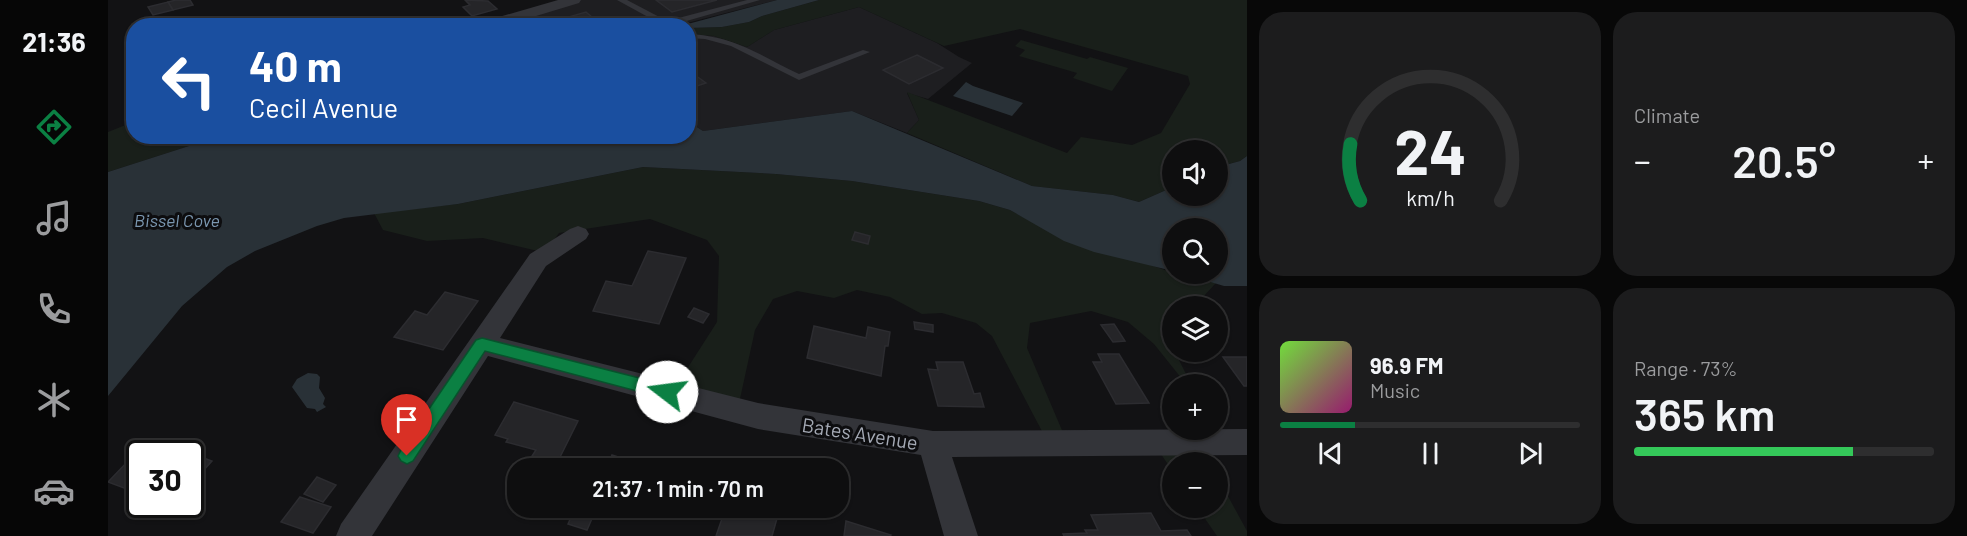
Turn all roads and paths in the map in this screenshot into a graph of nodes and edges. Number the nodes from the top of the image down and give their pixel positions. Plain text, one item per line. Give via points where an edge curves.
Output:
1 (574, 0) edge
2 (621, 0) edge
3 (756, 0) edge
4 (512, 18) edge
5 (651, 18) edge
6 (685, 18) edge
7 (696, 36) edge
8 (866, 52) dead end
9 (578, 234) dead end
10 (482, 344) junction
11 (1247, 441) edge
12 (933, 444) junction
13 (353, 536) edge
14 (961, 536) edge

1 - 4 street
2 - 5 lane
3 - 6 lane
7 - 8 lane via 746,47 799,77
9 - 10 street via 537,260
10 - 12 street, Bates Avenue via 758,416
10 - 13 street
11 - 12 street, Bates Avenue
12 - 14 street

